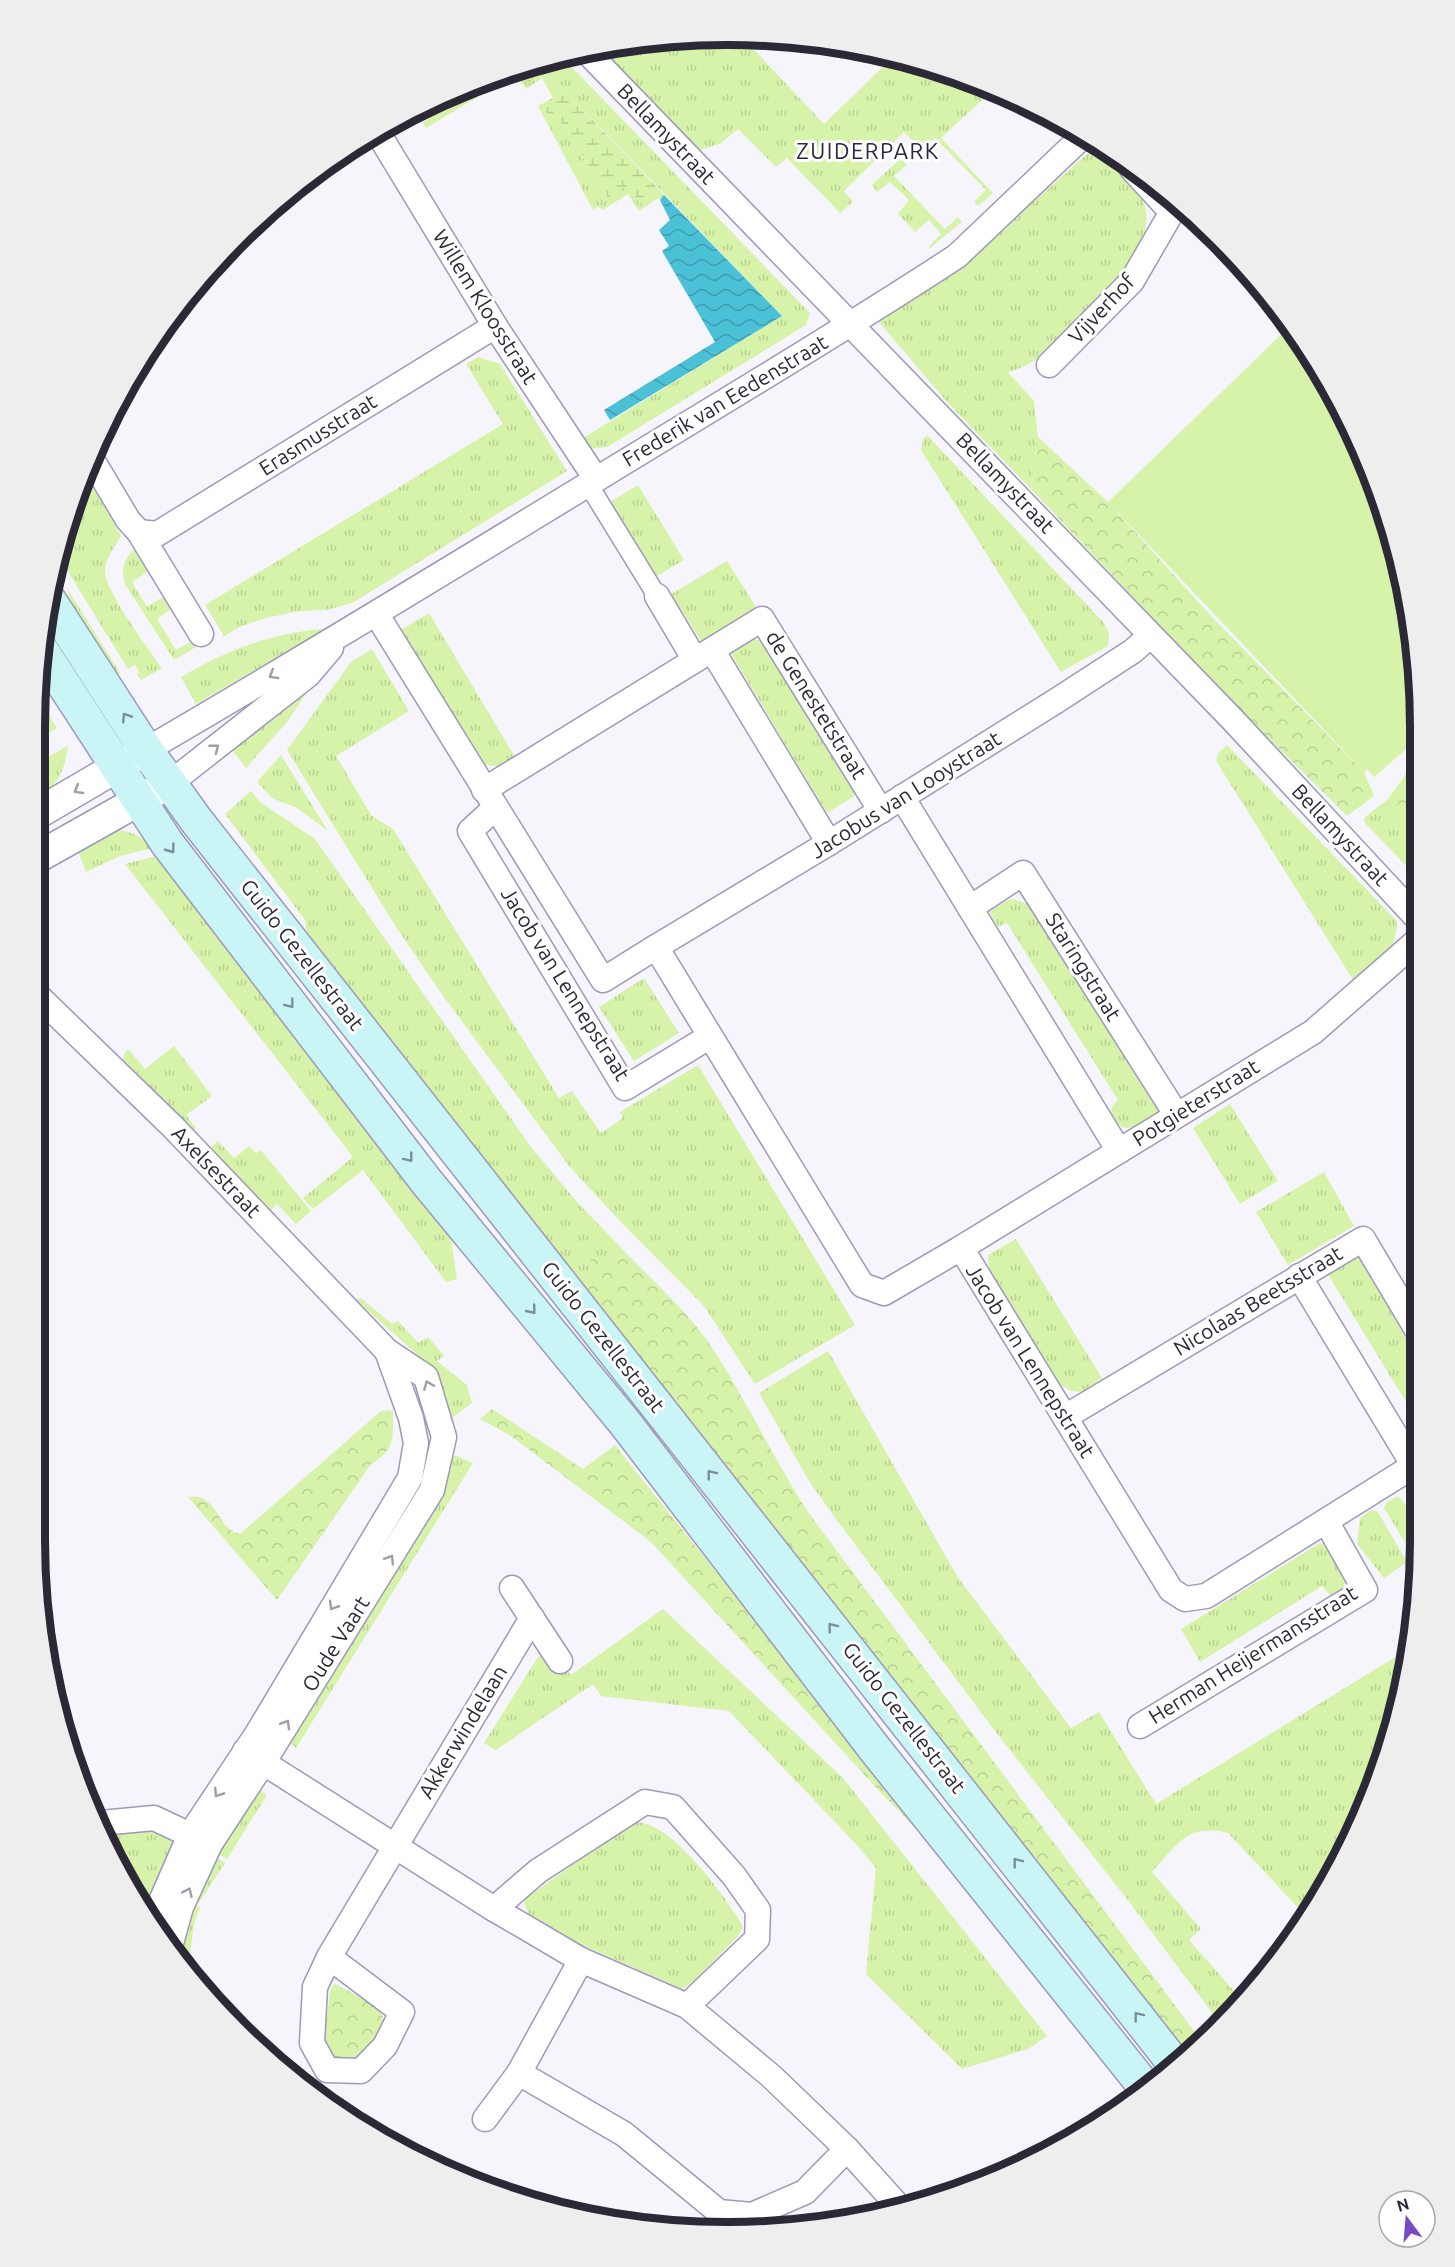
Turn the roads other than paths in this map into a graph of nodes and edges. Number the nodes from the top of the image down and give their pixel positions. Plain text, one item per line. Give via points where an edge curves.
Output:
1 (593, 58) edge
2 (382, 139) edge
3 (1077, 141) edge
4 (1173, 210) edge
5 (851, 325) junction
6 (495, 326) junction
7 (1049, 365) dead end
8 (97, 467) edge
9 (592, 482) junction
10 (139, 532) junction
11 (657, 596) joint
12 (55, 610) edge
13 (377, 615) junction
14 (201, 634) dead end
15 (342, 635) junction
16 (1150, 636) junction
17 (704, 655) junction
18 (48, 661) edge
19 (146, 750) junction
20 (117, 767) junction
21 (169, 784) junction
22 (902, 797) junction
23 (489, 799) junction
24 (139, 800) junction
25 (45, 809) edge
26 (881, 811) junction
27 (830, 843) junction
28 (45, 853) edge
29 (970, 908) junction
30 (1410, 910) edge
31 (656, 947) junction
32 (1410, 947) edge
33 (45, 1003) edge
34 (709, 1037) junction
35 (1176, 1114) junction
36 (1119, 1151) junction
37 (961, 1248) junction
38 (1299, 1276) junction
39 (1410, 1318) edge
40 (387, 1351) junction
41 (1065, 1417) junction
42 (444, 1437) joint
43 (416, 1443) joint
44 (1410, 1457) edge
45 (1410, 1468) edge
46 (1326, 1521) junction
47 (512, 1588) dead end
48 (532, 1618) junction
49 (560, 1661) dead end
50 (1140, 1726) dead end
51 (254, 1757) junction
52 (107, 1822) edge
53 (200, 1839) junction
54 (394, 1847) junction
55 (494, 1909) junction
56 (158, 1915) edge
57 (173, 1937) edge
58 (329, 1957) junction
59 (581, 1960) junction
60 (687, 2006) junction
61 (1171, 2059) edge
62 (519, 2073) junction
63 (1142, 2082) edge
64 (485, 2119) dead end
65 (847, 2149) junction
66 (894, 2201) edge

1 - 5 street, Bellamystraat
2 - 6 street, Willem Kloosstraat
3 - 5 street, Frederik van Eedenstraat via 957,256
4 - 7 street, Vijverhof via 1132,281
5 - 9 street, Frederik van Eedenstraat
5 - 16 street, Bellamystraat
6 - 9 street, Willem Kloosstraat
6 - 10 street, Erasmusstraat via 157,534
8 - 10 street
9 - 11 street
9 - 13 street, Frederik van Eedenstraat
10 - 14 street
11 - 17 street
19 -> 12 main road, Guido Gezellestraat
13 - 15 street, Frederik van Eedenstraat
13 - 23 street, Jacob van Lennepstraat
15 -> 19 street, Frederik van Eedenstraat
21 -> 15 street, Frederik van Eedenstraat via 308,675
16 - 22 street, Jacobus van Looystraat via 1133,651
16 - 30 street, Bellamystraat
17 - 23 street, de Genestetstraat
17 - 26 street, de Genestetstraat via 762,619
17 - 27 street
18 - 20 main road, Guido Gezellestraat
19 - 20 street
19 - 21 main road, Guido Gezellestraat
20 - 24 main road, Guido Gezellestraat
20 -> 25 street
21 - 24 street
61 -> 21 main road, Guido Gezellestraat
22 - 26 street, Jacobus van Looystraat
22 - 29 street
23 - 31 street, Jacob van Lennepstraat via 603,980
23 - 34 street, Jacob van Lennepstraat via 470,831 626,1088
24 - 28 street
24 -> 63 main road, Guido Gezellestraat via 167,843 426,1181 625,1423 874,1748
26 - 27 street, Jacobus van Looystraat
27 - 31 street, Jacobus van Looystraat
29 - 35 street, Staringstraat via 1023,873
29 - 36 street
31 - 34 street, Jacob van Lennepstraat
32 - 35 street, Potgieterstraat via 1313,1032
33 - 40 street, Axelsestraat via 173,1127
34 - 37 street, Jacob van Lennepstraat via 862,1285 884,1293
35 - 36 street, Potgieterstraat
36 - 37 street, Potgieterstraat
37 - 41 street, Jacob van Lennepstraat
38 - 39 street, Nicolaas Beetsstraat via 1363,1239
38 - 41 street, Nicolaas Beetsstraat
38 - 44 street
42 -> 40 street, Axelsestraat via 426,1377
40 - 43 street, Axelsestraat
41 - 46 street, Jacob van Lennepstraat via 1171,1590 1185,1599 1206,1596
51 -> 42 street, Oude Vaart via 432,1490
43 -> 51 street, Oude Vaart via 410,1478
45 - 46 street
46 - 50 street, Herman Heijermansstraat via 1365,1590
47 - 48 street
48 - 49 street
48 - 54 street, Akkerwindelaan
51 - 53 street, Oude Vaart
51 - 54 street
52 - 53 street via 154,1818
53 - 56 street, Oude Vaart via 162,1899
57 -> 53 street, Oude Vaart
54 - 55 street
54 - 58 street, Akkerwindelaan
55 - 59 street
55 - 60 street via 537,1871 645,1802 673,1807 734,1876 758,1910 756,1939
58 - 58 street, Akkerwindelaan via 402,2013 385,2046 361,2071 327,2070 312,2043 315,1987
59 - 60 street
59 - 62 street
60 - 65 street via 771,2076
62 - 64 street
62 - 65 street via 624,2134 719,2212 752,2215 805,2192
65 - 66 street

